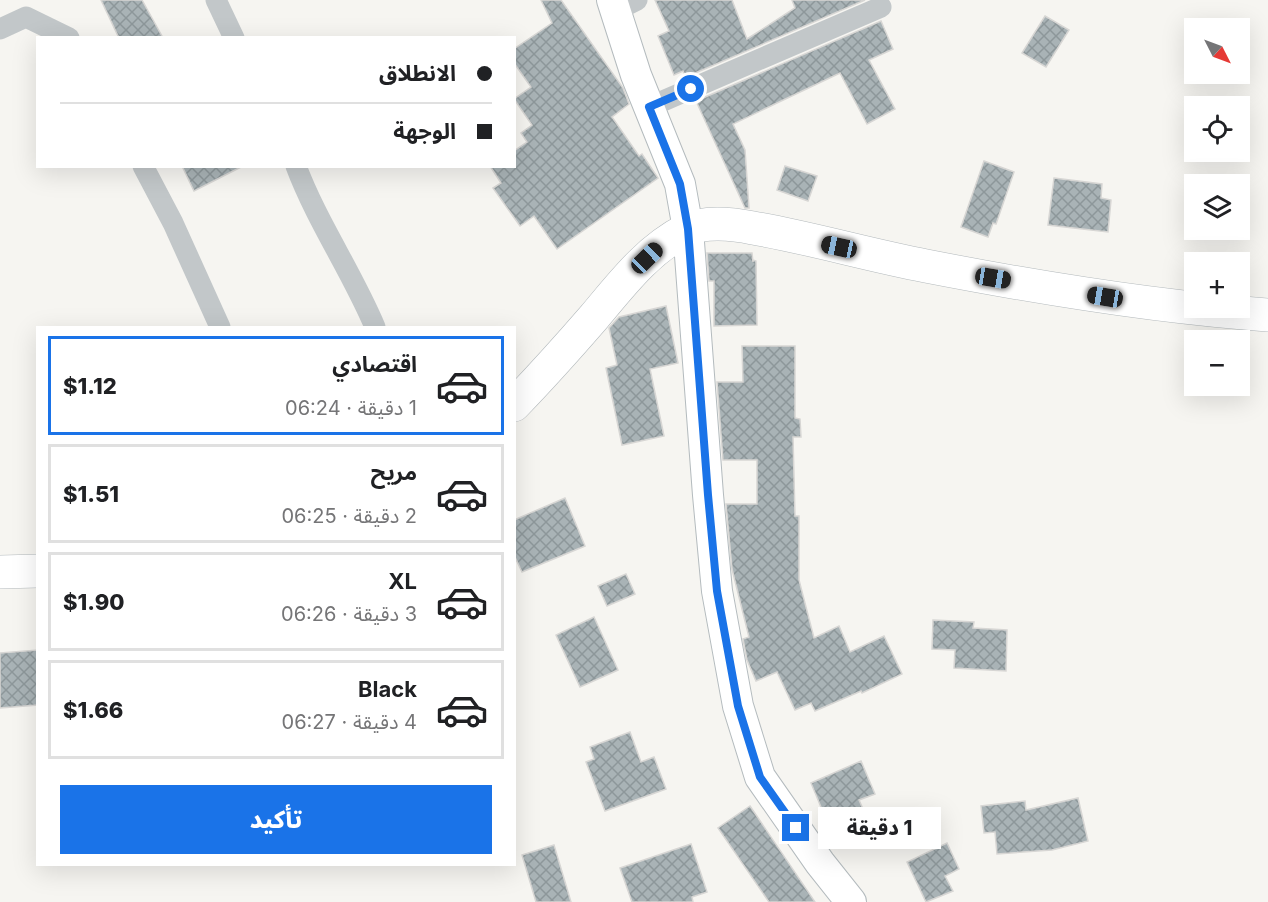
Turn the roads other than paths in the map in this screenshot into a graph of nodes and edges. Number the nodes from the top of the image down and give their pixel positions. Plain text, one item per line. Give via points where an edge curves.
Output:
1 (216, 0) edge
2 (621, 4) edge
3 (881, 7) dead end
4 (0, 29) edge
5 (65, 36) edge
6 (233, 36) edge
7 (649, 107) junction
8 (144, 168) edge
9 (297, 168) edge
10 (688, 229) junction
11 (1268, 315) edge
12 (220, 326) edge
13 (375, 326) edge
14 (516, 403) edge
15 (36, 571) edge
16 (0, 572) edge
17 (851, 902) edge

1 - 6 street
2 - 7 street via 636,75
3 - 7 street
4 - 5 street via 26,17
7 - 10 street via 680,184
8 - 12 street
9 - 13 street
10 - 11 main road via 752,228 925,266 1082,293 1191,309
10 - 14 main road via 659,246 635,269
10 - 17 street via 717,591 738,706 760,777
15 - 16 main road

